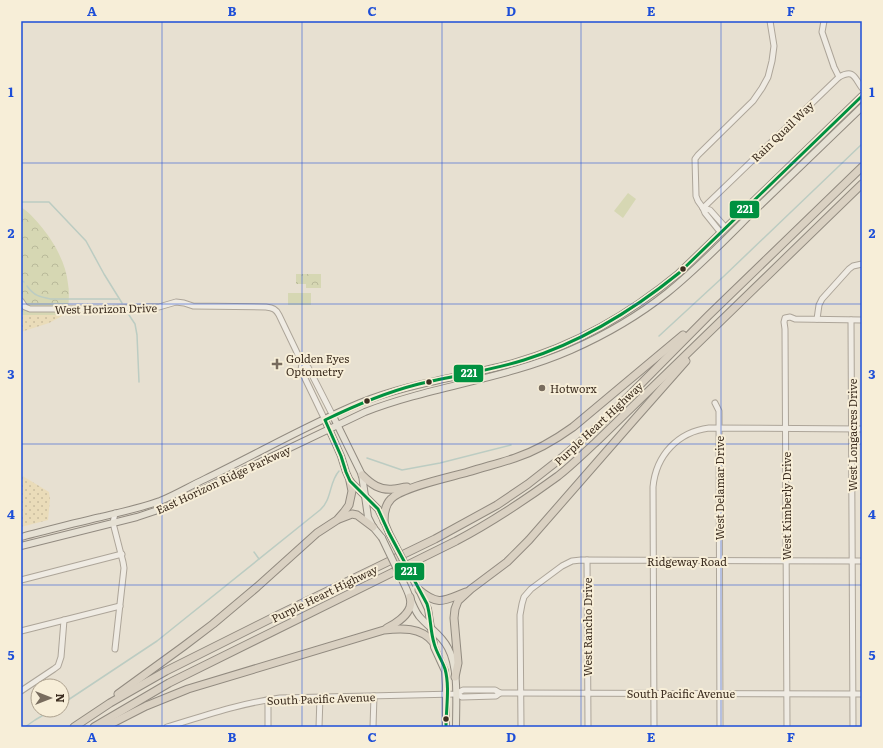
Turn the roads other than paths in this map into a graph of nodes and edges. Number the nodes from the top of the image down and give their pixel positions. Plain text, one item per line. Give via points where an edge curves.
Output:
1 (770, 21) edge
2 (824, 21) edge
3 (839, 76) junction
4 (862, 88) edge
5 (862, 96) edge
6 (862, 107) edge
7 (862, 167) edge
8 (862, 184) edge
9 (703, 208) junction
10 (724, 231) junction
11 (701, 263) junction
12 (862, 264) edge
13 (21, 301) edge
14 (641, 302) junction
15 (645, 309) junction
16 (730, 312) junction
17 (709, 316) junction
18 (817, 319) junction
19 (851, 320) junction
20 (862, 320) edge
21 (581, 338) junction
22 (566, 352) junction
23 (302, 363) junction
24 (513, 366) junction
25 (445, 379) junction
26 (447, 388) junction
27 (715, 403) dead end
28 (333, 416) junction
29 (325, 420) junction
30 (337, 426) junction
31 (719, 428) junction
32 (785, 428) junction
33 (852, 428) junction
34 (862, 428) edge
35 (329, 430) junction
36 (216, 474) junction
37 (362, 475) junction
38 (350, 481) junction
39 (220, 482) junction
40 (417, 486) junction
41 (365, 496) junction
42 (115, 514) junction
43 (337, 520) junction
44 (384, 521) junction
45 (113, 523) junction
46 (373, 527) junction
47 (21, 537) edge
48 (21, 546) edge
49 (122, 554) junction
50 (587, 560) junction
51 (653, 560) junction
52 (720, 561) junction
53 (786, 561) junction
54 (853, 561) junction
55 (862, 561) edge
56 (21, 580) edge
57 (417, 588) junction
58 (471, 590) junction
59 (410, 597) junction
60 (120, 606) junction
61 (64, 620) junction
62 (431, 628) junction
63 (384, 630) junction
64 (21, 632) edge
65 (433, 642) junction
66 (115, 649) dead end
67 (455, 677) junction
68 (21, 691) edge
69 (521, 693) junction
70 (588, 693) junction
71 (446, 694) junction
72 (456, 694) junction
73 (654, 694) junction
74 (720, 694) junction
75 (787, 694) junction
76 (853, 694) junction
77 (862, 694) edge
78 (374, 696) junction
79 (320, 697) junction
80 (268, 700) junction
81 (110, 703) junction
82 (74, 727) edge
83 (94, 727) edge
84 (105, 727) edge
85 (166, 727) edge
86 (268, 727) edge
87 (319, 727) edge
88 (373, 727) edge
89 (446, 727) edge
90 (456, 727) edge
91 (521, 727) edge
92 (588, 727) edge
93 (654, 727) edge
94 (720, 727) edge
95 (787, 727) edge
96 (853, 727) edge

1 - 9 street via 774,46 768,77 753,100 695,159 696,196
2 - 3 street via 822,32
3 - 4 street via 852,74
3 - 9 street, Rain Quail Way
5 - 10 main road
6 - 11 main road
7 - 17 highway, Purple Heart Highway
8 - 16 highway, Purple Heart Highway
9 - 10 street
10 - 11 main road via 727,231 725,235 704,256
10 - 14 main road via 679,273
11 - 15 main road
12 - 18 street via 853,266 822,299
13 - 23 street, West Horizon Drive via 30,309 159,308 176,302 193,306 272,308 279,315
14 - 15 main road
14 - 21 main road
15 - 22 main road via 599,337
16 - 58 highway via 529,540 502,567
16 - 83 highway, Purple Heart Highway via 595,443 559,475 508,511 456,541 169,682
17 - 40 highway via 573,428 544,446 515,458
17 - 81 highway, Purple Heart Highway via 585,438 498,505 435,539 166,672
18 - 19 street
18 - 32 street, West Kimberly Drive via 785,318
19 - 20 street
19 - 33 street, West Longacres Drive
21 - 22 main road via 581,342
21 - 24 main road
22 - 24 main road via 545,360
23 - 28 street, West Horizon Drive via 308,367
23 - 29 street, West Horizon Drive via 301,370
24 - 25 main road, East Horizon Ridge Parkway
24 - 26 main road, East Horizon Ridge Parkway
25 - 26 main road
25 - 28 main road, East Horizon Ridge Parkway via 398,390
26 - 30 main road, East Horizon Ridge Parkway via 389,403
27 - 31 street, West Delamar Drive via 719,411
28 - 29 main road, East Horizon Ridge Parkway
28 - 30 main road, West Horizon Drive
29 - 35 main road, West Horizon Drive
29 - 36 main road, East Horizon Ridge Parkway
30 - 35 main road, East Horizon Ridge Parkway
30 - 37 main road, West Horizon Drive
31 - 32 street
31 - 51 street via 694,431 682,437 659,463 653,487
31 - 52 street, West Delamar Drive
32 - 33 street
32 - 53 street, West Kimberly Drive
33 - 34 street
33 - 54 street, West Longacres Drive
35 - 38 main road, West Horizon Drive via 342,456
35 - 39 main road, East Horizon Ridge Parkway
36 - 39 main road
36 - 42 main road, East Horizon Ridge Parkway via 161,500
37 - 40 highway via 373,485 381,488
37 - 41 main road, West Horizon Drive
38 - 41 main road, West Horizon Drive
38 - 43 highway via 351,500
39 - 45 main road, East Horizon Ridge Parkway via 164,508
40 - 44 highway via 391,498 386,506
41 - 44 main road, West Horizon Drive via 378,509
41 - 46 main road, West Horizon Drive via 368,517
42 - 45 street
42 - 47 main road, East Horizon Ridge Parkway
43 - 46 highway via 352,514
43 - 81 highway via 318,533 213,624 121,691
44 - 57 main road, West Horizon Drive, bridge
45 - 48 main road, East Horizon Ridge Parkway
45 - 49 street
46 - 59 main road, West Horizon Drive, bridge via 382,538
49 - 56 street
49 - 60 street via 124,568
50 - 51 street, Ridgeway Road
50 - 69 street, Ridgeway Road via 572,561 562,566 530,589 524,597 521,610
50 - 70 street, West Rancho Drive
51 - 52 street, Ridgeway Road
51 - 73 street
52 - 53 street, Ridgeway Road
52 - 74 street, West Delamar Drive
53 - 54 street, Ridgeway Road
53 - 75 street, West Kimberly Drive
54 - 55 street, Ridgeway Road
54 - 76 street, West Longacres Drive
57 - 58 highway via 429,598 441,601
57 - 62 main road, West Horizon Drive via 428,609
58 - 67 highway via 458,601 454,613 458,663
59 - 62 main road, West Horizon Drive via 416,611
59 - 63 highway via 409,610 398,622
60 - 61 street
60 - 66 street
61 - 64 street
61 - 68 street via 58,666
62 - 65 main road, West Horizon Drive
62 - 67 main road, West Horizon Drive via 448,648
63 - 65 highway via 416,631 426,634
63 - 84 highway via 188,689 146,706
65 - 71 main road, West Horizon Drive via 445,671
67 - 72 main road, West Horizon Drive
69 - 70 street, South Pacific Avenue
69 - 72 street, South Pacific Avenue via 462,697
69 - 91 street
70 - 73 street, South Pacific Avenue
70 - 92 street, West Rancho Drive
71 - 72 street, South Pacific Avenue
71 - 78 street, South Pacific Avenue
71 - 89 main road, West Horizon Drive
72 - 90 main road, West Horizon Drive
73 - 74 street, South Pacific Avenue
73 - 93 street
74 - 75 street, South Pacific Avenue
74 - 94 street, West Delamar Drive
75 - 76 street, South Pacific Avenue
75 - 95 street, West Kimberly Drive
76 - 77 street, South Pacific Avenue
76 - 96 street, West Longacres Drive
78 - 79 street, South Pacific Avenue
78 - 88 street
79 - 80 street, South Pacific Avenue
79 - 87 street
80 - 85 street, South Pacific Avenue
80 - 86 street
81 - 82 highway, Purple Heart Highway

